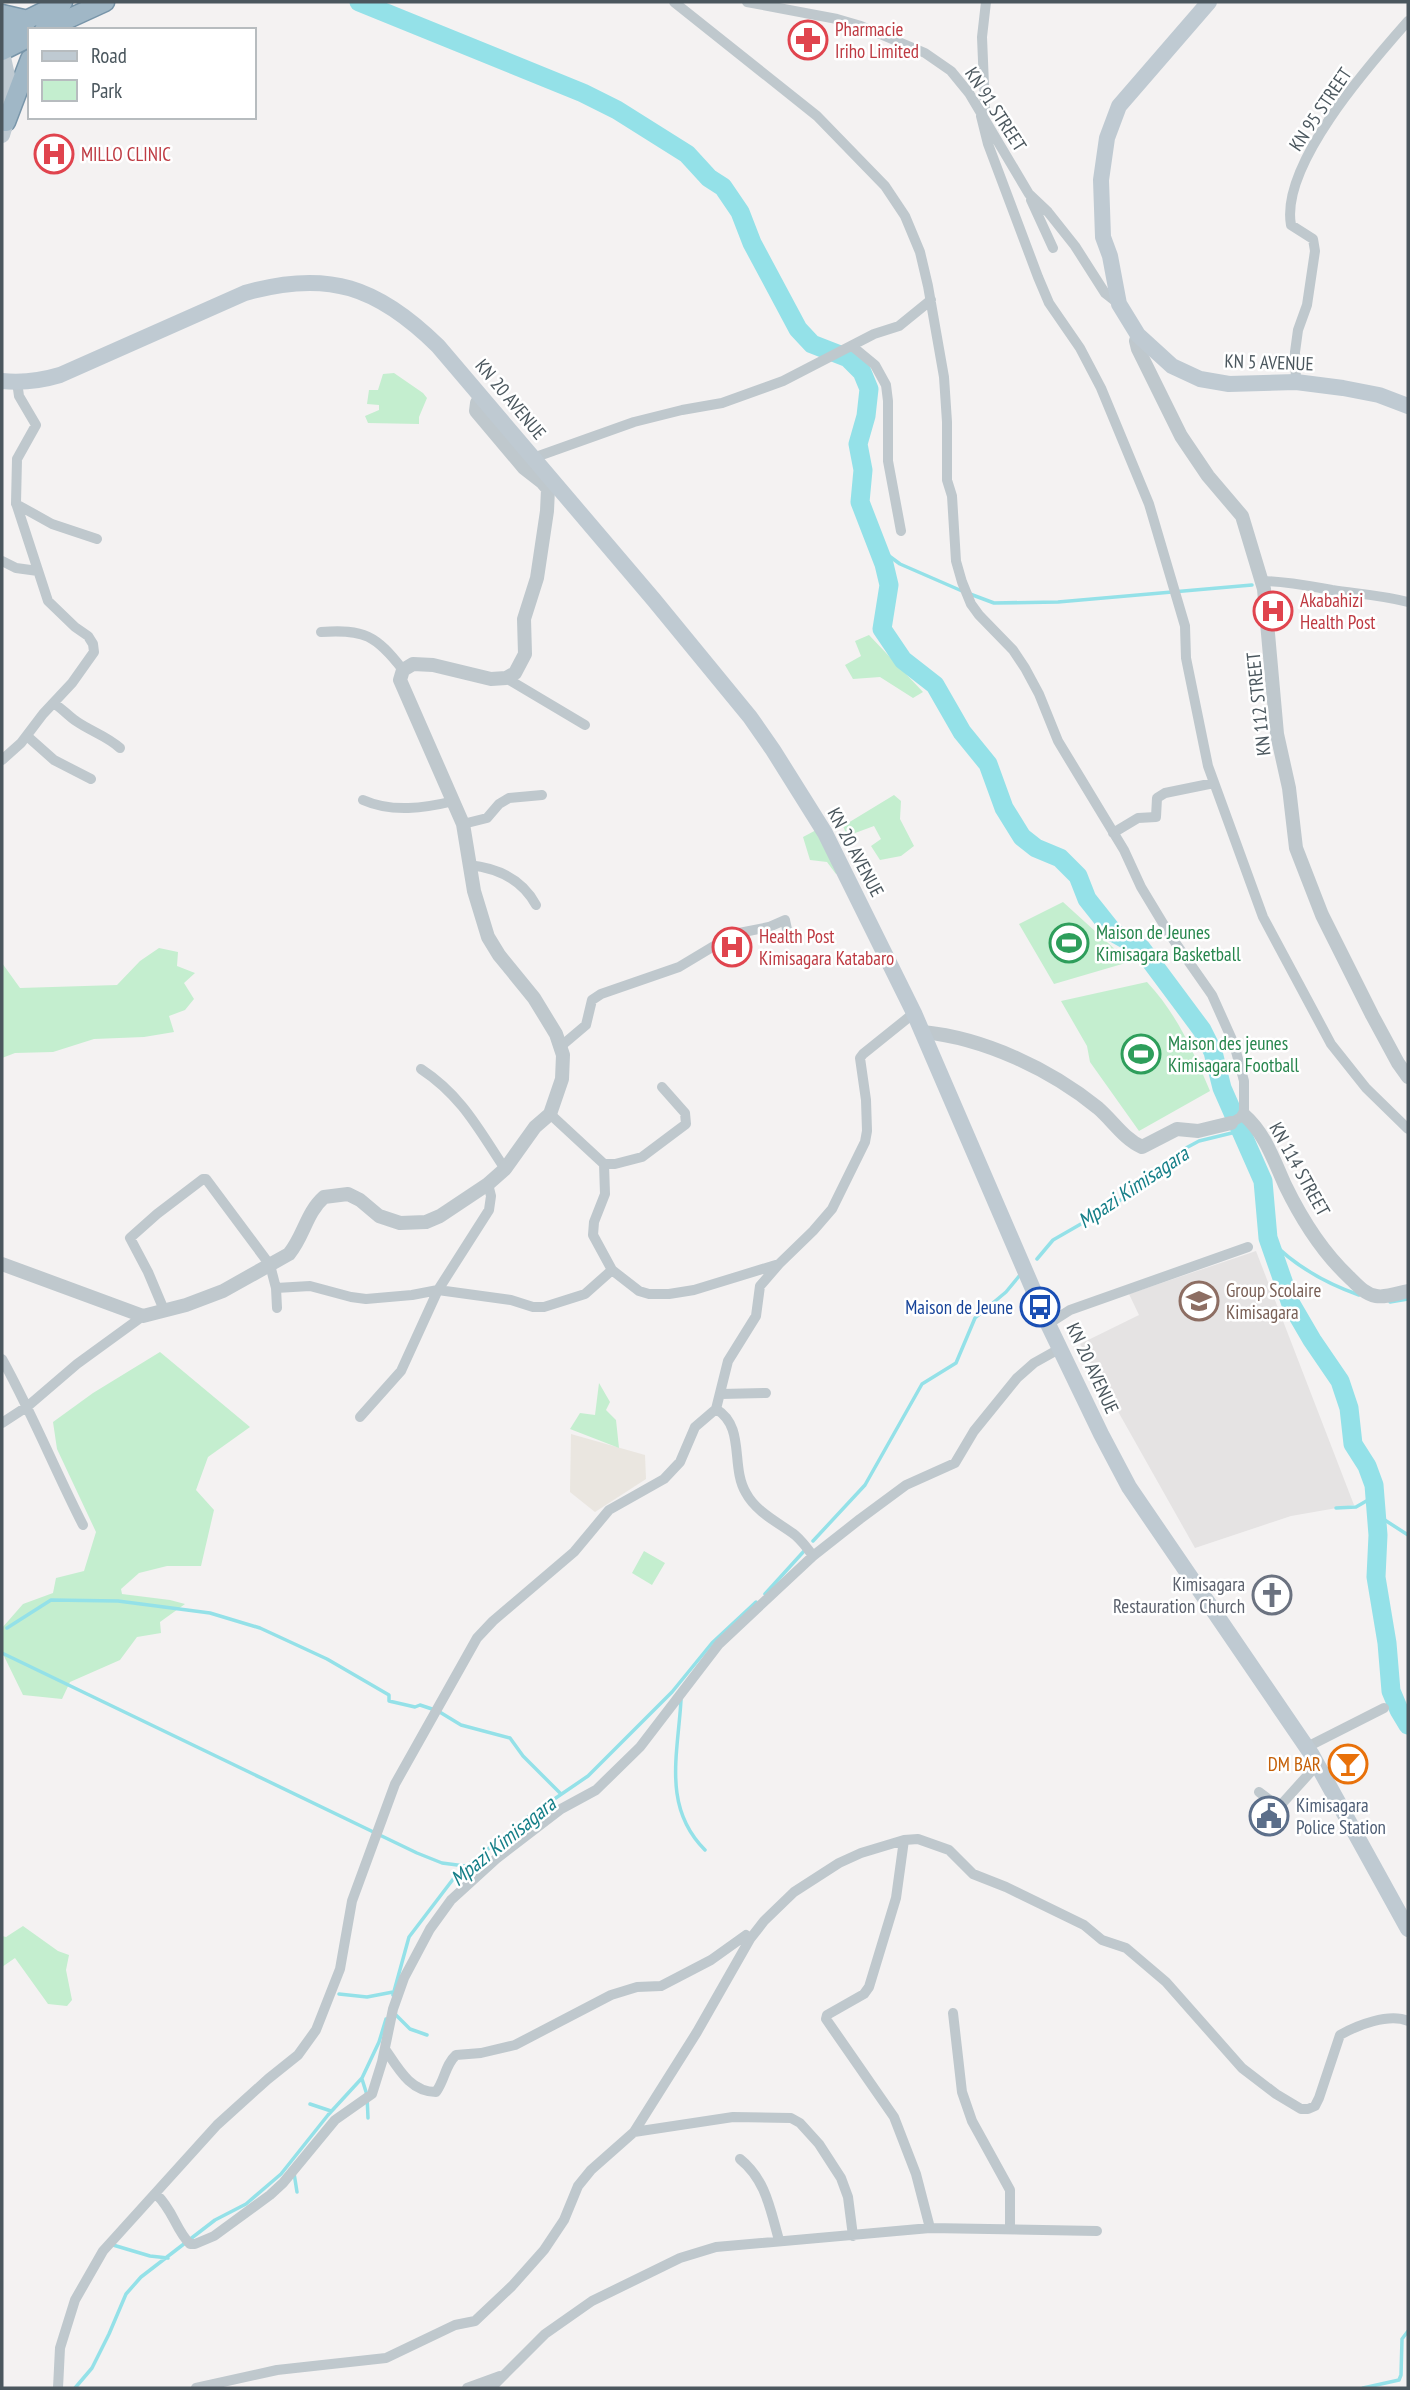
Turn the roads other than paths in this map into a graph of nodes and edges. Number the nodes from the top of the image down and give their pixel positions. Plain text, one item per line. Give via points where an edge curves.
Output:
1 (64, 2) edge
2 (105, 2) edge
3 (674, 2) edge
4 (747, 2) edge
5 (986, 2) edge
6 (1209, 2) edge
7 (787, 6) edge
8 (2, 14) edge
9 (1408, 21) edge
10 (36, 28) edge
11 (39, 28) edge
12 (40, 28) edge
13 (28, 30) edge
14 (2, 32) edge
15 (28, 35) edge
16 (2, 52) edge
17 (28, 64) edge
18 (981, 116) junction
19 (4, 118) edge
20 (1029, 194) junction
21 (1053, 248) dead end
22 (931, 300) junction
23 (1119, 304) junction
24 (1138, 335) junction
25 (852, 346) junction
26 (9, 382) edge
27 (1296, 382) junction
28 (481, 396) junction
29 (1408, 405) edge
30 (533, 458) junction
31 (16, 503) junction
32 (901, 531) dead end
33 (97, 538) dead end
34 (2, 561) edge
35 (38, 571) junction
36 (1261, 582) junction
37 (1408, 601) edge
38 (320, 632) dead end
39 (403, 670) junction
40 (506, 678) junction
41 (53, 703) junction
42 (585, 725) dead end
43 (27, 736) junction
44 (120, 748) dead end
45 (2, 760) edge
46 (91, 779) dead end
47 (1214, 783) junction
48 (542, 795) dead end
49 (363, 800) dead end
50 (454, 801) junction
51 (463, 824) junction
52 (1113, 833) junction
53 (469, 865) junction
54 (536, 905) dead end
55 (788, 934) dead end
56 (914, 1013) junction
57 (923, 1032) junction
58 (560, 1047) junction
59 (421, 1069) dead end
60 (1408, 1077) edge
61 (662, 1087) dead end
62 (550, 1114) junction
63 (1244, 1115) junction
64 (1231, 1123) joint
65 (1408, 1129) edge
66 (604, 1164) junction
67 (505, 1169) junction
68 (488, 1184) junction
69 (1248, 1247) dead end
70 (2, 1264) edge
71 (779, 1264) junction
72 (270, 1265) junction
73 (612, 1270) junction
74 (276, 1288) junction
75 (438, 1290) junction
76 (1408, 1291) edge
77 (276, 1308) dead end
78 (164, 1310) junction
79 (143, 1316) junction
80 (1048, 1324) junction
81 (1059, 1349) junction
82 (2, 1359) edge
83 (766, 1393) dead end
84 (721, 1394) junction
85 (28, 1406) junction
86 (716, 1409) junction
87 (360, 1417) dead end
88 (2, 1423) edge
89 (83, 1525) dead end
90 (813, 1556) junction
91 (1384, 1708) dead end
92 (1307, 1747) junction
93 (1316, 1766) junction
94 (1259, 1792) dead end
95 (1279, 1807) junction
96 (1290, 1815) dead end
97 (904, 1840) junction
98 (1408, 1929) edge
99 (750, 1939) junction
100 (953, 2013) dead end
101 (1408, 2021) edge
102 (385, 2049) junction
103 (634, 2132) junction
104 (740, 2159) dead end
105 (156, 2194) junction
106 (930, 2228) junction
107 (1010, 2229) junction
108 (1097, 2231) dead end
109 (853, 2236) junction
110 (779, 2240) junction
111 (504, 2374) junction
112 (58, 2388) edge
113 (196, 2388) edge
114 (467, 2388) edge
115 (491, 2388) edge

1 - 11 highway
2 - 12 highway
3 - 22 street via 817,116 885,186 905,216 920,252
4 - 7 street, KN 91 STREET
5 - 18 street via 982,37 985,109
6 - 23 main road, KN 5 AVENUE via 1119,106 1107,138 1101,180 1103,237
7 - 18 street, KN 91 STREET via 861,26 925,53 951,71
8 - 10 highway
9 - 27 street, KN 95 STREET via 1322,130 1291,201 1291,225 1313,239 1315,251 1307,305 1298,330
13 - 14 highway
15 - 16 highway
16 - 19 main road via 9,79
17 - 19 highway
18 - 20 street, KN 91 STREET
18 - 47 street via 1049,303 1101,388 1149,504 1185,626 1186,658
20 - 21 street
20 - 23 street, KN 91 STREET via 1075,246 1105,293
22 - 25 street via 899,326
22 - 52 street via 945,388 947,480 962,582 979,615 1025,668 1058,741
23 - 24 main road, KN 5 AVENUE
24 - 27 main road, KN 5 AVENUE via 1172,366 1199,379 1229,384
24 - 36 street, KN 112 STREET via 1138,349 1181,436 1242,516
25 - 30 street via 783,381 722,403 634,422
25 - 32 street via 875,365 886,384 888,461
26 - 28 main road, KN 20 AVENUE via 60,375 245,293 270,285 312,282 359,290 391,306 423,331
26 - 31 street via 36,425 17,459
27 - 29 main road, KN 5 AVENUE via 1380,395
28 - 30 main road, KN 20 AVENUE
28 - 40 street via 477,411 524,468 548,489 537,578 524,619 525,654 515,673
30 - 56 main road, KN 20 AVENUE via 773,750 825,833
31 - 33 street via 52,524
31 - 35 street
34 - 35 street
35 - 41 street via 48,601 88,636 94,652
36 - 37 street
36 - 60 street, KN 112 STREET via 1277,734 1296,848 1322,915
38 - 39 street via 371,637
39 - 40 street via 413,664 433,665 491,679
39 - 50 street via 400,680 405,693
40 - 42 street
41 - 43 street
41 - 44 street
43 - 45 street
43 - 46 street via 54,760
47 - 52 street via 1164,793 1157,798 1156,817 1138,818
47 - 65 street via 1263,917 1321,1028 1366,1088
48 - 51 street via 509,798 487,818
49 - 50 street via 411,808
50 - 51 street
51 - 53 street
52 - 63 street via 1154,911 1212,995 1234,1044 1244,1081
53 - 54 street via 512,878
53 - 58 street via 488,937 545,1016
55 - 58 street via 785,920 734,934 679,967 601,994 592,1000 586,1025
56 - 57 main road, KN 20 AVENUE
56 - 71 street via 860,1058 865,1142 832,1209
57 - 64 street, KN 114 STREET via 968,1041 1021,1061 1077,1094 1142,1147 1177,1129 1205,1130
57 - 80 main road, KN 20 AVENUE
58 - 62 street via 562,1079
59 - 67 street via 451,1092 474,1119
61 - 66 street via 685,1113 686,1124 642,1157
62 - 66 street
62 - 67 street
63 - 64 street, KN 114 STREET
63 - 76 street, KN 114 STREET via 1253,1122 1305,1220 1342,1271 1375,1296
66 - 73 street via 605,1194 592,1229
67 - 68 street
68 - 72 street via 426,1222 384,1218 348,1194 324,1197 310,1212 295,1247
68 - 75 street via 489,1210
69 - 80 street via 1070,1310
70 - 79 street
71 - 73 street via 669,1294 639,1291
71 - 84 street via 760,1286 758,1310 728,1361
72 - 74 street
72 - 78 street via 223,1291
72 - 78 street via 203,1179 130,1238
73 - 75 street via 585,1294 544,1307
74 - 75 street via 310,1286 366,1298
74 - 77 street
75 - 87 street via 407,1362
78 - 79 street
79 - 85 street
80 - 81 main road, KN 20 AVENUE
81 - 90 street via 1017,1378 974,1431 955,1463 906,1485
81 - 92 main road, KN 20 AVENUE via 1129,1487
82 - 85 street
83 - 84 street
84 - 86 street
85 - 88 street
85 - 89 street
86 - 90 street via 726,1415 734,1434 746,1493 798,1537
86 - 105 street via 695,1427 680,1462 664,1479 610,1510 574,1552 477,1638 395,1784 352,1900 340,1969 316,2031 298,2055 217,2125
90 - 102 street via 719,1644 617,1771 496,1859 451,1900 404,1978
91 - 92 street
92 - 93 main road, KN 20 AVENUE
93 - 95 street
93 - 98 main road, KN 20 AVENUE
94 - 95 street
95 - 96 street
97 - 99 street via 861,1853 816,1877 794,1892
97 - 101 street via 918,1839 949,1850 973,1874 1126,1948 1166,1982 1242,2068 1301,2109 1315,2106 1320,2098 1340,2035 1355,2026 1389,2019
97 - 106 street via 897,1898 869,1987 826,2019 894,2118
99 - 102 street via 746,1935 671,1982 611,1995 515,2045 456,2055 447,2064 436,2092 412,2084
99 - 103 street
100 - 107 street via 962,2092 1010,2190
102 - 105 street via 372,2094 335,2120 284,2183 233,2224 190,2244
103 - 109 street via 733,2117 800,2123 841,2178
103 - 113 street via 591,2170 544,2250 475,2321 386,2358 276,2370
104 - 110 street via 762,2183
105 - 112 street via 103,2252 75,2300 60,2348
106 - 107 street
106 - 109 street
107 - 108 street
109 - 110 street
110 - 111 street via 701,2251 631,2280 545,2334
111 - 114 street
111 - 115 street

